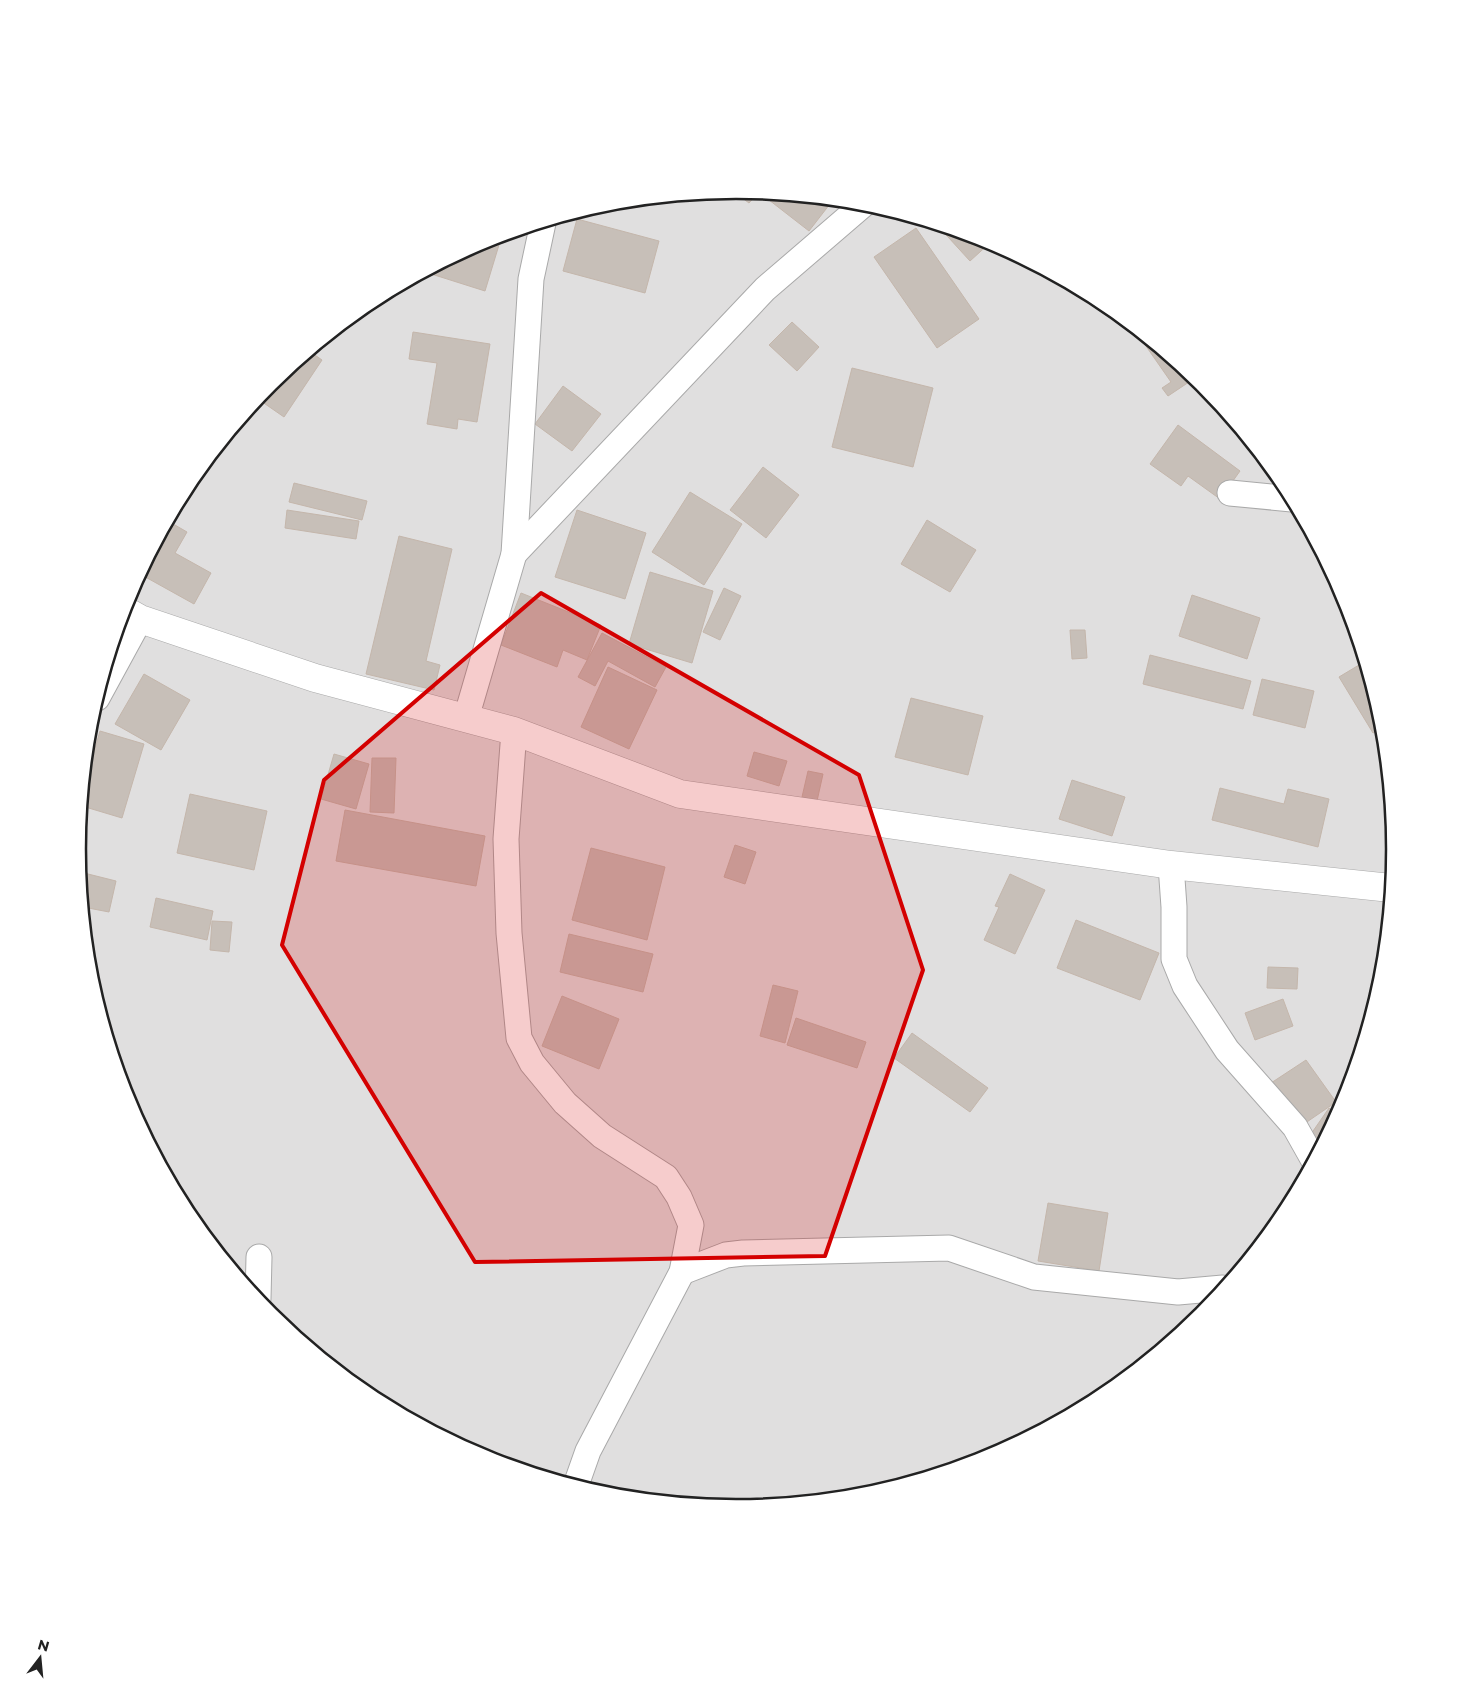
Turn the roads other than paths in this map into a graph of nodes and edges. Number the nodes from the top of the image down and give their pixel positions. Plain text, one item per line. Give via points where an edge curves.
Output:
1 (856, 211) edge
2 (542, 229) edge
3 (1230, 493) dead end
4 (1283, 499) edge
5 (514, 554) junction
6 (132, 614) edge
7 (120, 642) edge
8 (466, 718) junction
9 (514, 731) junction
10 (1172, 865) junction
11 (1384, 887) edge
12 (1310, 1153) edge
13 (691, 1225) junction
14 (259, 1257) dead end
15 (711, 1260) junction
16 (682, 1272) junction
17 (258, 1289) edge
18 (1214, 1289) edge
19 (578, 1479) edge

1 - 5 street via 766,289
2 - 5 street via 531,279
3 - 4 street
5 - 8 street
6 - 7 street
6 - 8 street via 315,678
8 - 9 street
9 - 10 street via 680,794
9 - 13 street via 506,840 509,933 519,1038 532,1063 565,1103 602,1136 666,1177 680,1198
10 - 11 street
10 - 12 street via 1174,959 1185,986 1227,1050 1295,1127
13 - 15 street
13 - 16 street
14 - 17 street
15 - 16 street
15 - 18 street via 742,1252 949,1248 1034,1277 1178,1292
16 - 19 street via 588,1452

